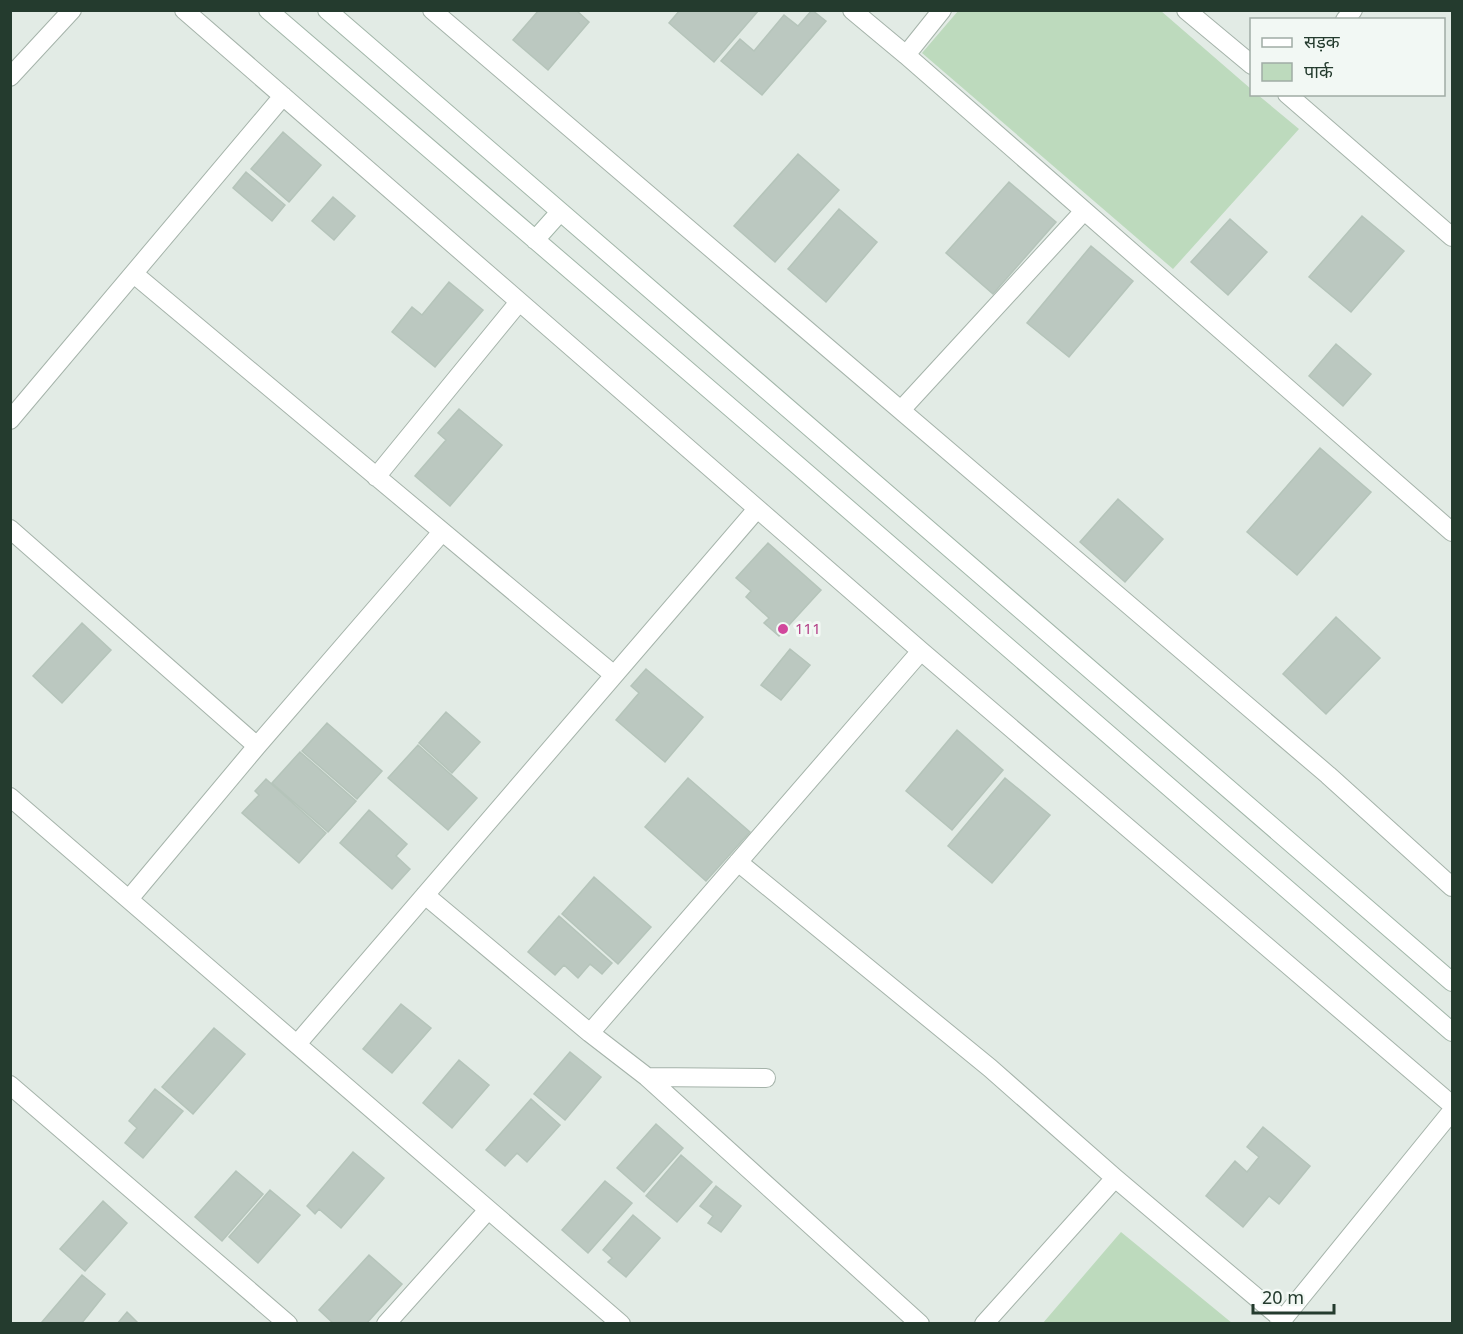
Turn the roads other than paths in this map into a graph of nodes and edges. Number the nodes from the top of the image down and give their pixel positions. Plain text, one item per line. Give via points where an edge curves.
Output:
1 (72, 10) edge
2 (184, 10) edge
3 (268, 10) edge
4 (327, 10) edge
5 (432, 10) edge
6 (852, 10) edge
7 (942, 10) edge
8 (1186, 10) edge
9 (906, 55) junction
10 (1250, 64) edge
11 (10, 77) edge
12 (283, 96) junction
13 (1289, 96) edge
14 (1084, 211) junction
15 (560, 212) junction
16 (1452, 237) edge
17 (535, 240) junction
18 (134, 274) junction
19 (519, 302) junction
20 (901, 410) junction
21 (10, 420) edge
22 (376, 477) junction
23 (757, 509) junction
24 (10, 530) edge
25 (442, 532) junction
26 (1452, 532) edge
27 (921, 651) junction
28 (614, 675) junction
29 (257, 746) junction
30 (10, 797) edge
31 (738, 862) junction
32 (1452, 887) edge
33 (424, 895) junction
34 (129, 898) junction
35 (1452, 982) edge
36 (1452, 1032) edge
37 (590, 1033) junction
38 (297, 1044) junction
39 (647, 1077) junction
40 (766, 1078) dead end
41 (10, 1086) edge
42 (1452, 1105) edge
43 (1452, 1111) edge
44 (1115, 1178) junction
45 (488, 1210) junction
46 (1280, 1321) edge
47 (288, 1323) edge
48 (386, 1323) edge
49 (621, 1323) edge
50 (920, 1323) edge
51 (984, 1323) edge

1 - 11 street
2 - 12 street
3 - 17 street
4 - 15 street
5 - 20 street
6 - 9 street
7 - 9 street
8 - 10 street
9 - 14 street
12 - 18 street
12 - 19 street
13 - 16 street
14 - 20 street
14 - 26 street
15 - 17 street
15 - 35 street
17 - 36 street
18 - 21 street
18 - 22 street
19 - 22 street
19 - 23 street
20 - 32 street
22 - 25 street
23 - 27 street
23 - 28 street
24 - 29 street
25 - 28 street
25 - 29 street
27 - 31 street
27 - 42 street
28 - 33 street
29 - 34 street
30 - 34 street
31 - 37 street
31 - 44 street via 990,1068
33 - 37 street
33 - 38 street
34 - 38 street
37 - 39 street
38 - 45 street
39 - 40 street
39 - 50 street
41 - 47 street
43 - 46 street
44 - 46 street
44 - 51 street
45 - 48 street
45 - 49 street

